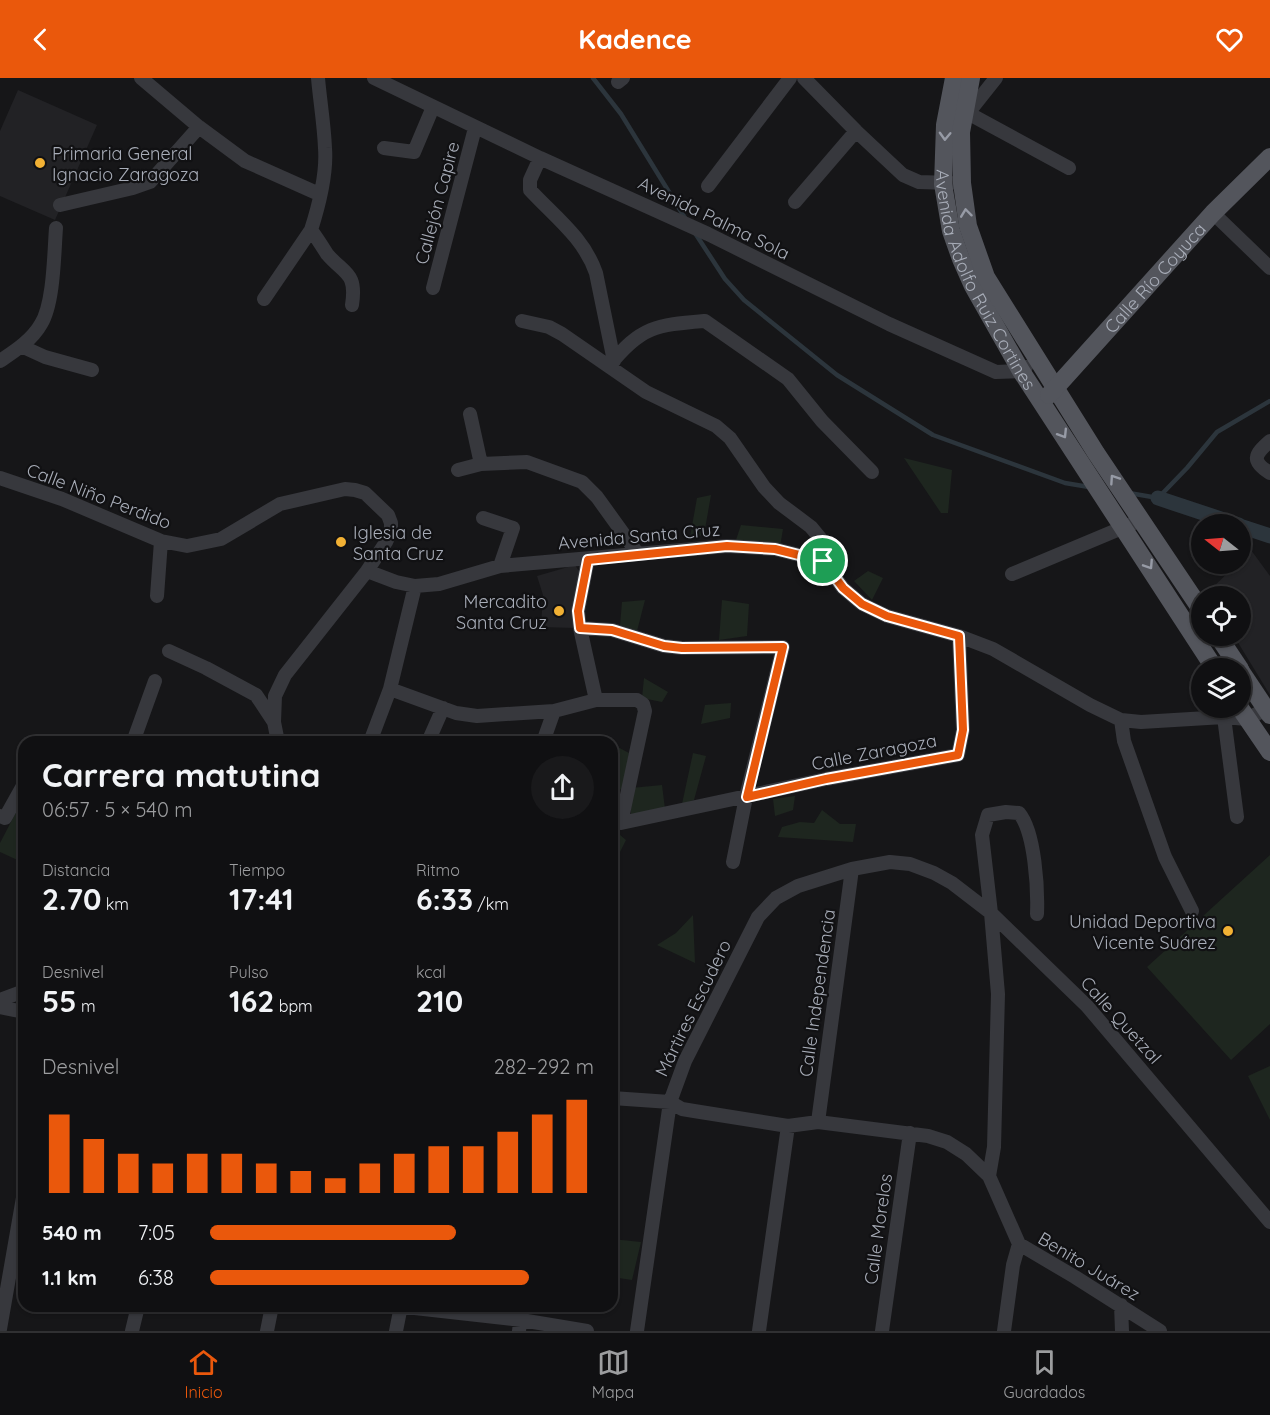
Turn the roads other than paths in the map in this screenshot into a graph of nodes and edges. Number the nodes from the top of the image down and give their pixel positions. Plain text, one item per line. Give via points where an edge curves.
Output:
1 (141, 78) edge
2 (318, 78) edge
3 (374, 78) edge
4 (790, 78) edge
5 (804, 78) edge
6 (954, 78) edge
7 (971, 78) edge
8 (996, 78) edge
9 (433, 107) junction
10 (966, 111) junction
11 (199, 127) junction
12 (475, 128) junction
13 (856, 131) junction
14 (384, 148) dead end
15 (1270, 157) edge
16 (540, 158) junction
17 (1069, 168) dead end
18 (962, 183) junction
19 (943, 184) junction
20 (708, 186) dead end
21 (319, 194) junction
22 (795, 202) dead end
23 (60, 205) dead end
24 (1213, 213) junction
25 (56, 228) dead end
26 (311, 230) junction
27 (1270, 268) edge
28 (433, 288) dead end
29 (264, 298) dead end
30 (352, 305) dead end
31 (522, 321) dead end
32 (21, 346) junction
33 (1037, 358) junction
34 (0, 361) edge
35 (611, 364) junction
36 (92, 370) dead end
37 (1021, 371) junction
38 (1056, 389) junction
39 (1042, 402) junction
40 (470, 414) dead end
41 (1270, 441) edge
42 (1089, 458) junction
43 (481, 464) junction
44 (458, 470) dead end
45 (872, 472) dead end
46 (1270, 473) edge
47 (0, 478) edge
48 (1129, 517) junction
49 (483, 518) dead end
50 (161, 541) junction
51 (638, 554) junction
52 (588, 560) junction
53 (823, 561) junction
54 (500, 566) junction
55 (367, 571) junction
56 (1012, 574) dead end
57 (415, 586) junction
58 (157, 596) dead end
59 (1191, 597) edge
60 (580, 628) junction
61 (959, 636) junction
62 (169, 651) dead end
63 (1209, 658) edge
64 (156, 681) dead end
65 (1251, 686) edge
66 (390, 689) junction
67 (596, 700) junction
68 (442, 708) junction
69 (554, 711) junction
70 (1268, 712) edge
71 (1251, 714) edge
72 (1196, 718) edge
73 (1237, 718) edge
74 (1240, 718) edge
75 (1121, 720) junction
76 (274, 722) junction
77 (135, 736) edge
78 (277, 736) edge
79 (372, 736) edge
80 (430, 736) edge
81 (545, 736) edge
82 (1270, 752) edge
83 (18, 795) edge
84 (747, 797) junction
85 (0, 816) edge
86 (1237, 817) dead end
87 (618, 823) edge
88 (618, 827) edge
89 (733, 862) dead end
90 (852, 869) junction
91 (1192, 911) dead end
92 (991, 914) junction
93 (1036, 914) dead end
94 (18, 993) edge
95 (0, 1000) edge
96 (0, 1007) edge
97 (18, 1011) edge
98 (618, 1098) edge
99 (670, 1102) junction
100 (818, 1122) junction
101 (788, 1126) junction
102 (910, 1133) junction
103 (990, 1176) junction
104 (1270, 1222) edge
105 (18, 1225) edge
106 (0, 1240) edge
107 (15, 1242) junction
108 (1019, 1244) junction
109 (1121, 1305) junction
110 (137, 1312) edge
111 (271, 1312) edge
112 (398, 1312) edge
113 (449, 1312) edge
114 (520, 1319) edge
115 (0, 1329) edge
116 (132, 1331) edge
117 (267, 1331) edge
118 (396, 1331) edge
119 (587, 1331) edge
120 (637, 1331) edge
121 (759, 1331) edge
122 (882, 1331) edge
123 (1004, 1331) edge
124 (1122, 1331) edge
125 (1161, 1331) edge

1 - 11 street
2 - 21 street via 325,149
3 - 9 street, Avenida Palma Sola
4 - 20 street
5 - 13 street
6 -> 19 main road, Avenida Adolfo Ruiz Cortines via 945,126
7 - 10 main road, Avenida Adolfo Ruiz Cortines
8 - 10 street
9 - 12 street, Avenida Palma Sola
9 - 14 street via 414,152
10 - 17 street
10 - 18 main road, Avenida Adolfo Ruiz Cortines via 961,132
11 - 21 street via 248,162
11 - 23 street via 150,182
12 - 16 street, Avenida Palma Sola
12 - 28 street, Callejón Capire
13 - 19 street via 903,175 919,182
13 - 22 street
15 - 24 main road, Calle Río Coyuca
16 - 35 street via 530,190 577,238 591,259
16 - 37 street, Avenida Palma Sola via 996,372
18 - 19 street
33 -> 18 main road, Avenida Adolfo Ruiz Cortines via 986,277 968,226
19 - 37 main road, Avenida Adolfo Ruiz Cortines via 951,231 961,259
21 - 26 street
24 - 27 street
24 - 38 main road, Calle Río Coyuca
25 - 32 street via 48,309 41,325
26 - 29 street
26 - 30 street via 352,281
31 - 35 street via 549,327
32 - 34 street
32 - 36 street
33 - 37 street
33 - 38 main road, Avenida Adolfo Ruiz Cortines
35 - 45 street via 647,330 705,321 788,379
35 - 53 street via 662,401 716,426 730,438 764,487 820,537 825,549
37 - 39 main road, Avenida Adolfo Ruiz Cortines
38 - 39 main road, Calle Río Coyuca
38 - 42 main road, Avenida Adolfo Ruiz Cortines
39 -> 42 main road, Avenida Adolfo Ruiz Cortines
40 - 43 street
41 - 46 street via 1258,451 1256,460
42 - 48 main road
43 - 44 street
43 - 51 street via 527,462 582,482
47 - 50 street, Calle Niño Perdido via 62,499
48 - 56 street
48 - 59 main road
48 -> 63 main road
49 - 54 street via 513,528
50 - 55 street, Calle Niño Perdido via 187,546 205,544 280,504 355,490 364,493 391,523 386,542
50 - 58 street
51 - 52 street, Avenida Santa Cruz
51 - 53 street, Avenida Santa Cruz via 727,546 775,549
52 - 54 street, Avenida Santa Cruz
52 - 60 street via 578,611
53 - 61 street via 843,588 862,604 887,616
54 - 57 street, Avenida Santa Cruz via 440,584
55 - 57 street, Avenida Santa Cruz
55 - 76 street via 285,675 275,696
57 - 66 street
60 - 67 street
60 - 84 street via 612,630 682,648 783,647
61 - 75 street via 993,649
61 - 84 street, Calle Zaragoza via 963,730 958,755
62 - 76 street via 256,695
64 - 77 street
65 - 70 main road
66 - 68 street
66 - 79 street
67 - 69 street
67 - 87 street via 637,700 645,711
68 - 69 street via 477,716
68 - 80 street
69 - 81 street
70 - 71 street
72 - 75 street
73 - 86 street
74 - 82 main road
75 - 91 street via 1124,741 1165,857
76 - 78 street
83 - 85 street via 5,818
84 - 88 street, Calle Zaragoza
84 - 89 street
90 - 92 street, Calle Quetzal via 890,862 910,864 952,883
90 - 99 street, Mártires Escudero via 798,886 776,898 758,917 685,1061
90 - 100 street, Calle Independencia
92 - 93 street via 982,835 988,815 1006,812 1019,813 1026,821 1038,887
92 - 103 street via 998,994
92 - 104 street, Calle Quetzal via 1087,1006
94 - 95 street
96 - 97 street
98 - 99 street, Benito Juárez
99 - 101 street, Benito Juárez via 682,1109
99 - 120 street, Mártires Escudero
100 - 101 street, Benito Juárez
100 - 102 street, Benito Juárez
101 - 121 street
102 - 103 street, Benito Juárez via 947,1142
102 - 122 street, Calle Morelos
103 - 108 street, Benito Juárez
105 - 107 street
106 - 107 street
107 - 115 street
108 - 109 street, Benito Juárez
108 - 123 street
109 - 124 street
109 - 125 street, Benito Juárez
110 - 116 street
111 - 117 street
112 - 118 street
113 - 114 street
114 - 119 street

